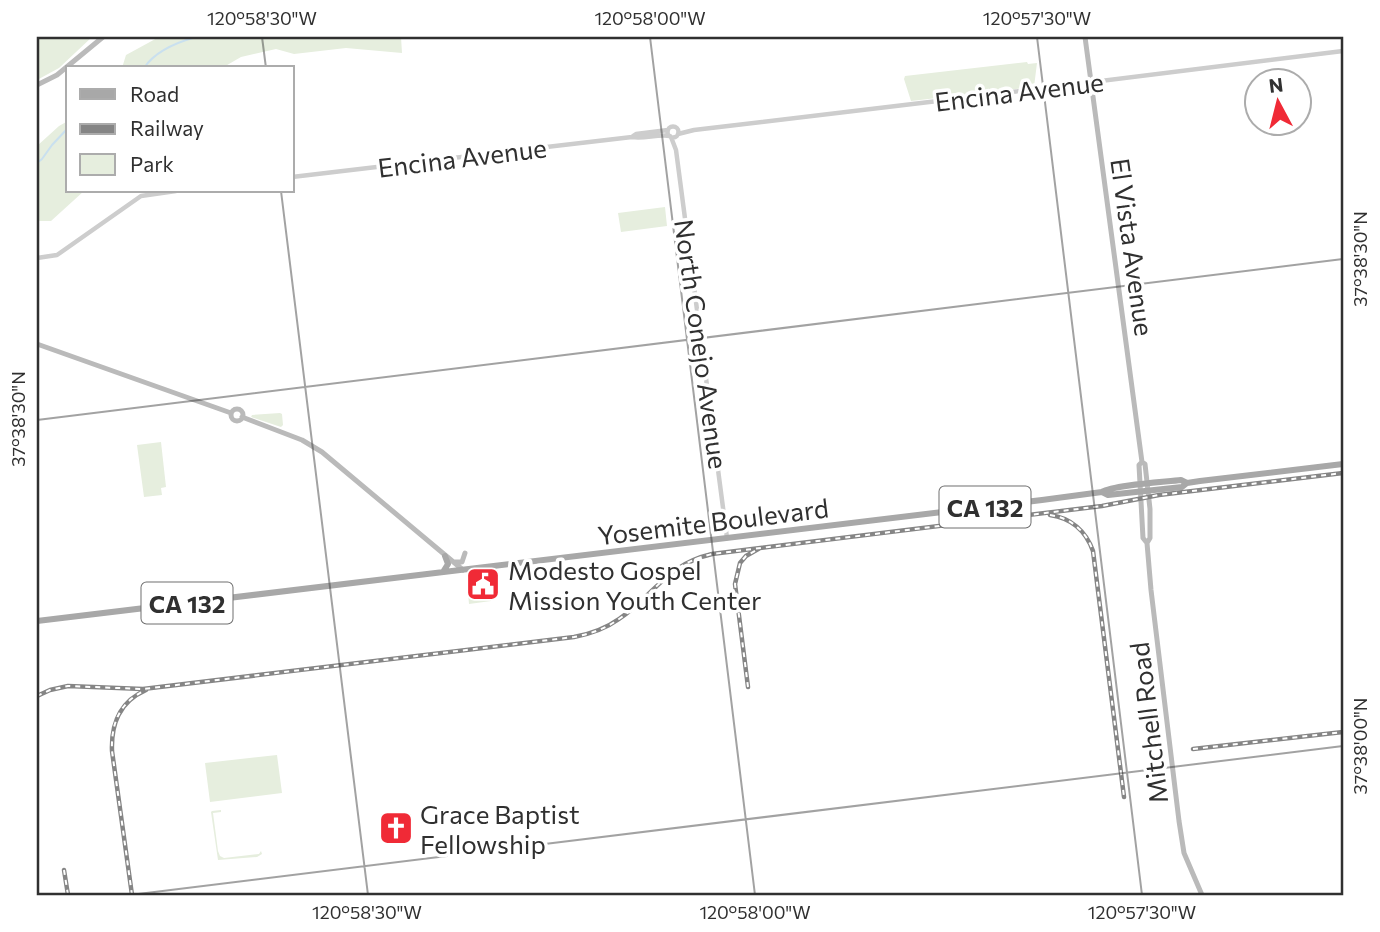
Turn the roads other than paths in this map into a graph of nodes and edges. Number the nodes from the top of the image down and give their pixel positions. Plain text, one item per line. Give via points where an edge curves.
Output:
1 (103, 37) edge
2 (1085, 37) edge
3 (1343, 51) edge
4 (67, 66) edge
5 (66, 67) edge
6 (1091, 83) junction
7 (37, 85) edge
8 (674, 133) junction
9 (294, 177) edge
10 (170, 192) edge
11 (37, 258) edge
12 (37, 344) edge
13 (1343, 464) edge
14 (1145, 488) junction
15 (727, 538) junction
16 (465, 553) dead end
17 (445, 556) junction
18 (453, 562) junction
19 (463, 570) junction
20 (443, 573) junction
21 (37, 621) edge
22 (1202, 895) edge

1 - 4 main road
2 - 6 main road, El Vista Avenue
3 - 6 street, Encina Avenue
5 - 7 main road
6 - 8 street, Encina Avenue
6 - 14 main road, El Vista Avenue
8 - 9 street, Encina Avenue
8 - 15 street, North Conejo Avenue
10 - 11 street via 139,197 54,256
12 - 17 main road via 231,413 234,420 242,417 302,440
13 - 14 main road, Yosemite Boulevard / CA 132
14 - 15 main road, Yosemite Boulevard / CA 132
14 - 22 main road, Mitchell Road via 1143,538 1184,853
15 - 19 main road, Yosemite Boulevard / CA 132
16 - 18 main road via 462,562
17 - 18 main road
17 - 20 main road via 449,563
18 - 19 main road
19 - 20 main road, Yosemite Boulevard / CA 132
20 - 21 main road, Yosemite Boulevard / CA 132

